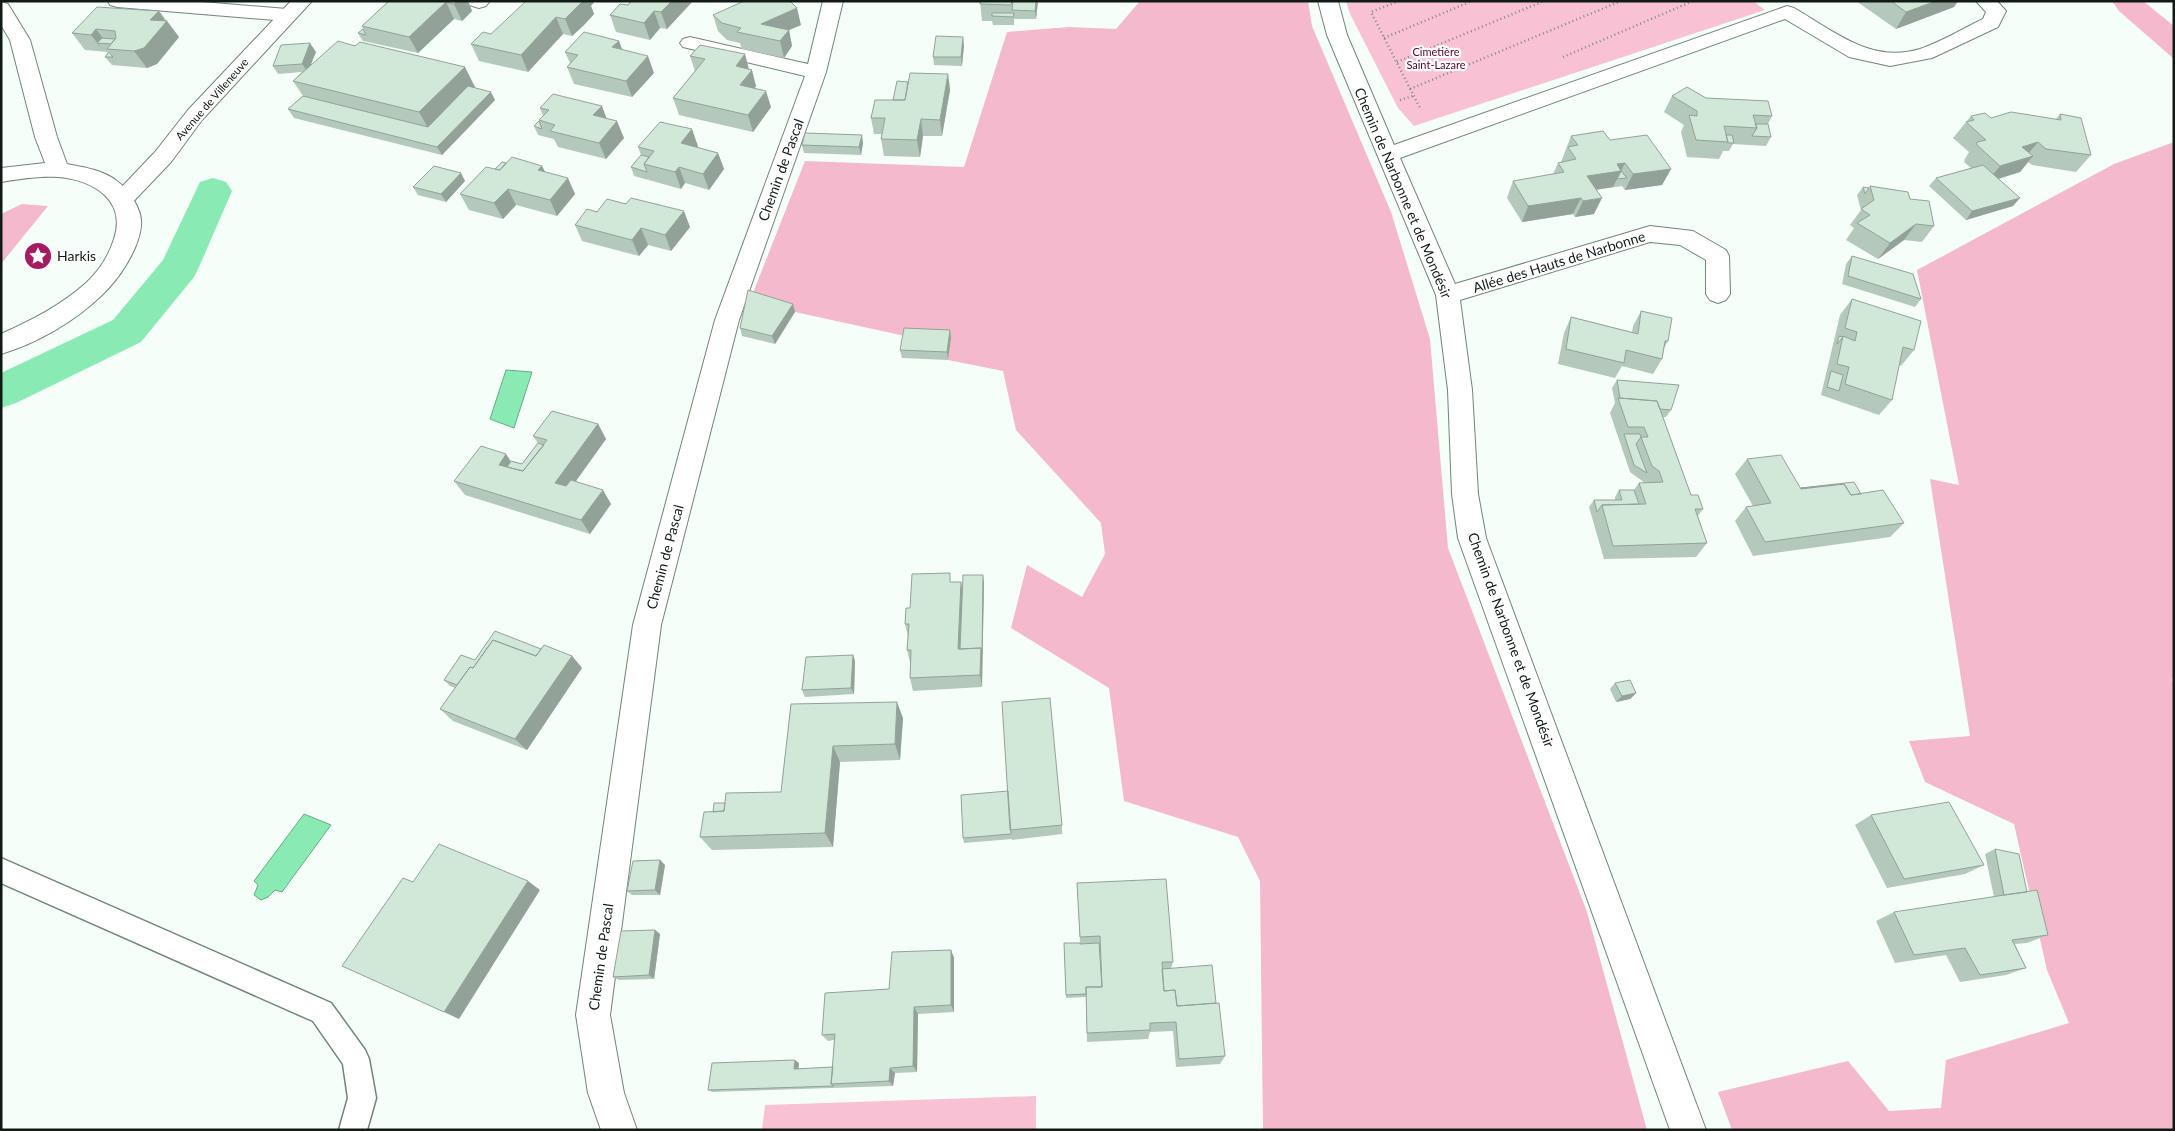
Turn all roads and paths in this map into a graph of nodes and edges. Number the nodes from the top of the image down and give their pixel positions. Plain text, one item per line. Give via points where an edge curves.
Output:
1 (116, 1) edge
2 (303, 1) edge
3 (833, 1) edge
4 (1328, 1) edge
5 (1397, 1) edge
6 (1472, 1) edge
7 (1544, 1) edge
8 (1621, 1) edge
9 (1693, 1) edge
10 (1985, 1) edge
11 (1, 8) edge
12 (287, 15) junction
13 (1384, 38) junction
14 (690, 43) dead end
15 (1559, 59) dead end
16 (1397, 62) junction
17 (816, 72) junction
18 (1410, 89) junction
19 (1424, 117) dead end
20 (1387, 154) junction
21 (58, 170) junction
22 (1, 175) edge
23 (123, 200) junction
24 (1718, 294) dead end
25 (1448, 295) junction
26 (1, 345) edge
27 (1, 870) edge
28 (353, 1130) edge
29 (618, 1130) edge
30 (1688, 1130) edge

1 - 12 street
2 - 12 street, Avenue de Villeneuve
3 - 17 street, Chemin de Pascal
4 - 20 street, Chemin de Narbonne et de Mondésir via 1337,35
5 - 13 path via 1371,12
6 - 13 path
7 - 16 path
8 - 18 path
9 - 15 path
10 - 20 street via 1996,11 1991,24 1925,54 1890,60 1856,53 1787,12
11 - 21 street via 20,40
12 - 23 street, Avenue de Villeneuve via 195,115 163,157
13 - 16 path
14 - 17 street
16 - 18 path
17 - 29 street, Chemin de Pascal via 727,320 647,625 593,1015 606,1092
18 - 19 path
20 - 25 street, Chemin de Narbonne et de Mondésir
21 - 22 street
21 - 23 street via 86,175 108,185
23 - 26 street via 130,225 120,256 95,288 56,319
24 - 25 street, Allée des Hauts de Narbonne via 1718,256 1685,237 1650,234
25 - 30 street, Chemin de Narbonne et de Mondésir via 1460,390 1465,494 1472,538
27 - 28 lane via 322,1012 356,1059 362,1098

